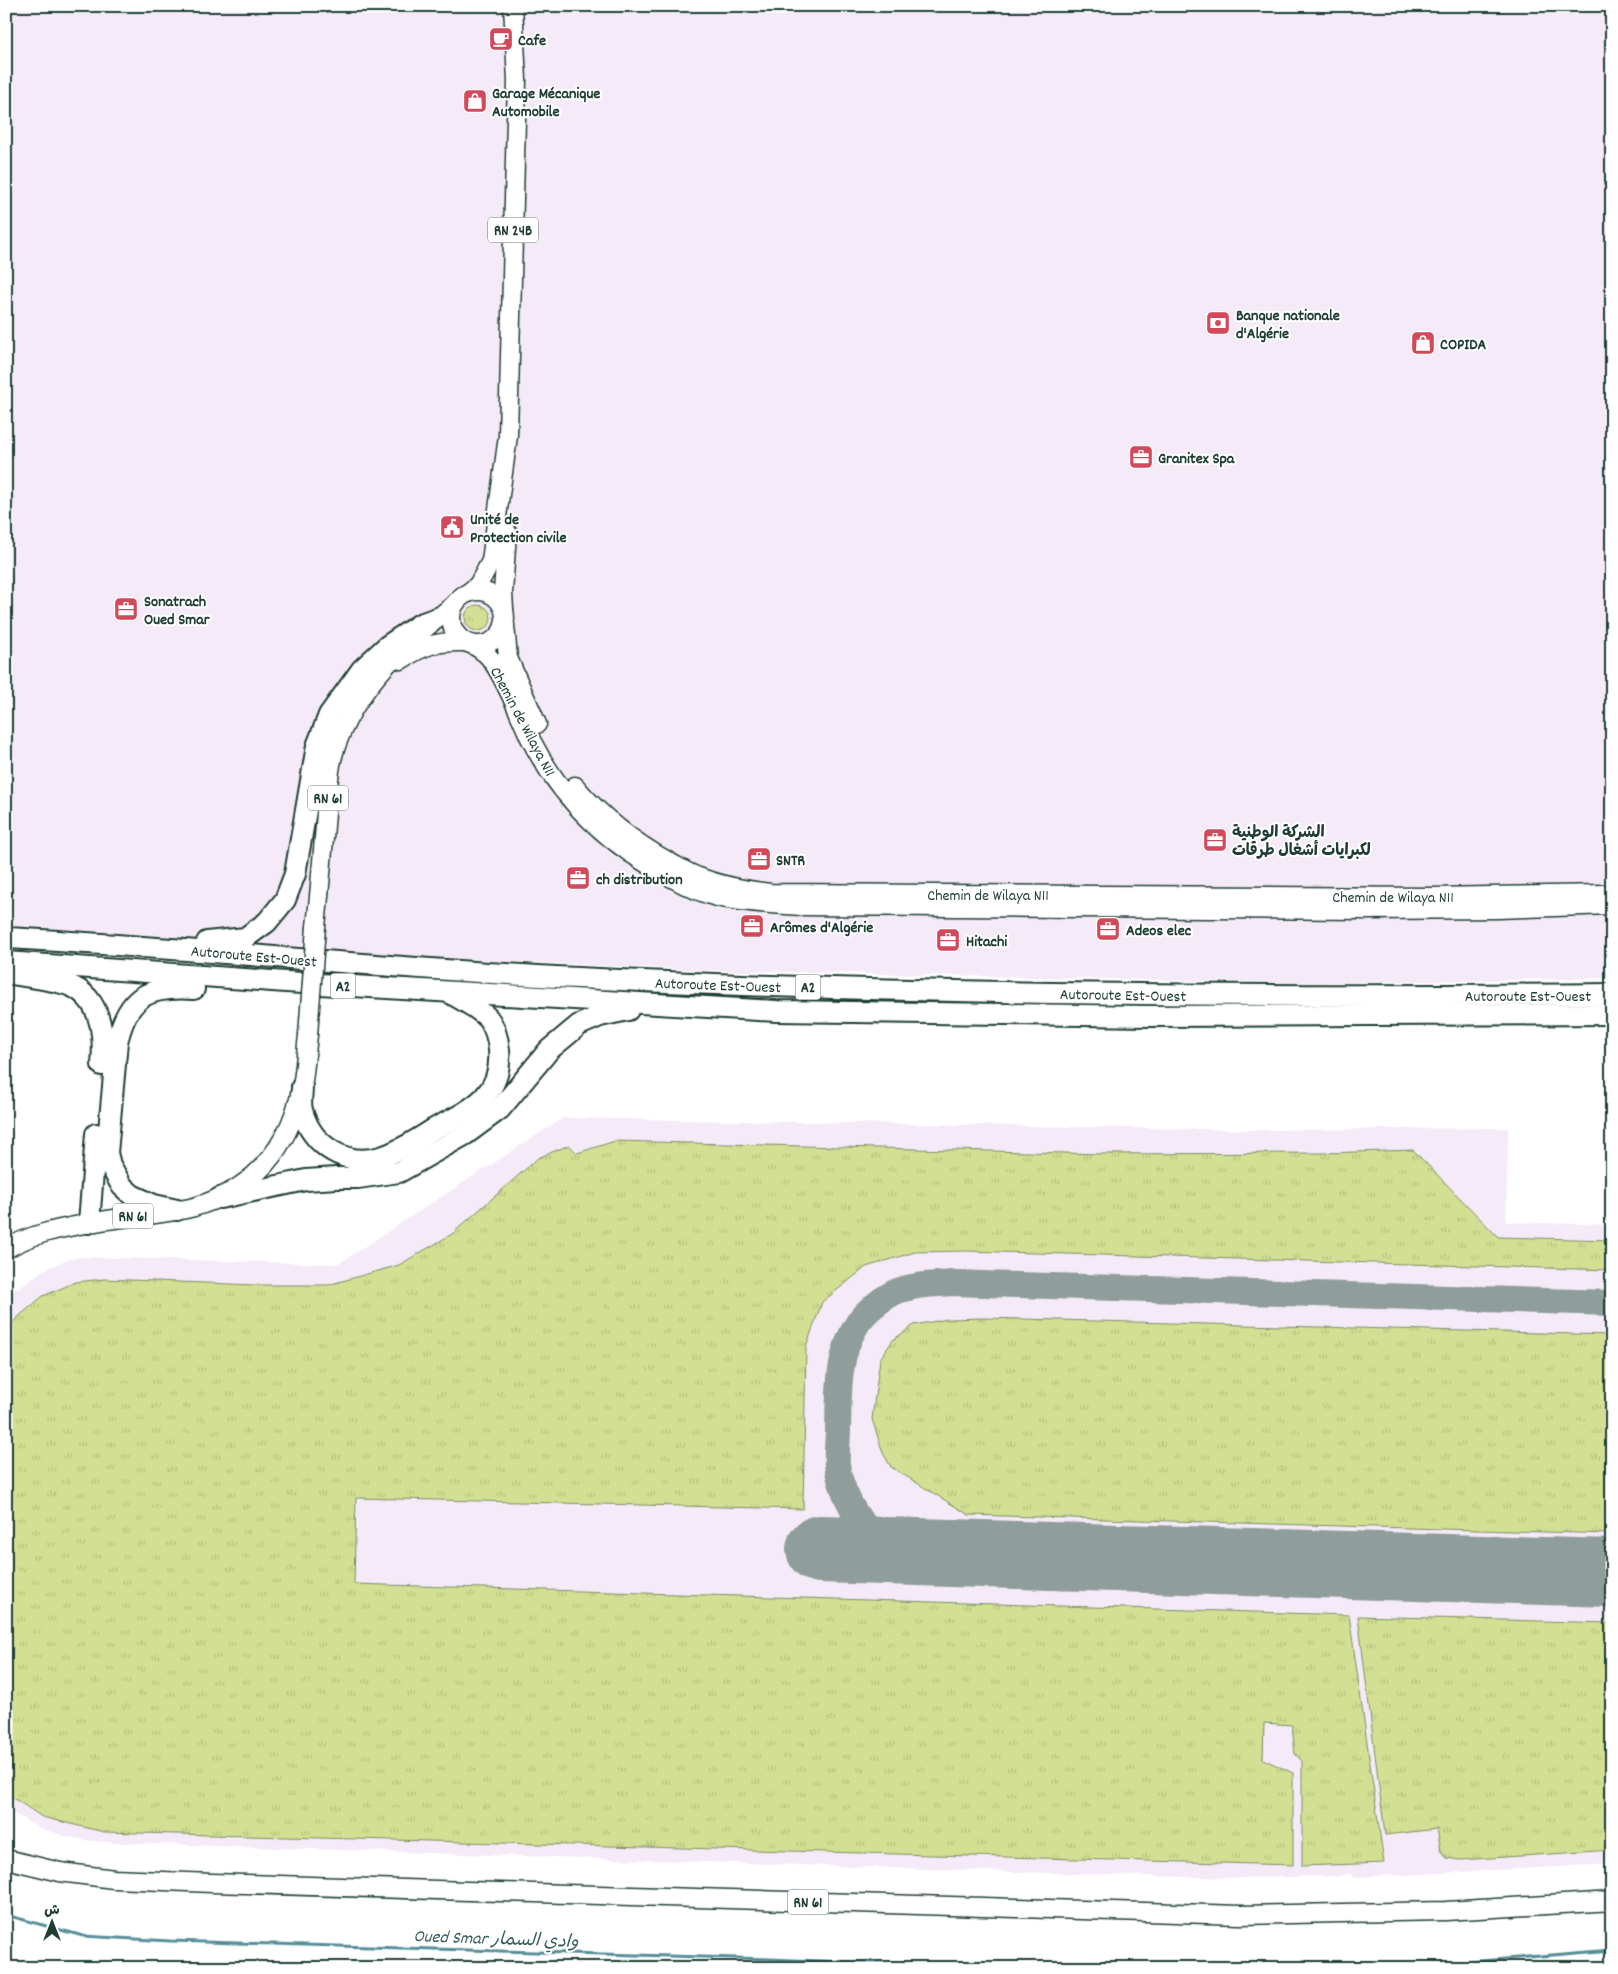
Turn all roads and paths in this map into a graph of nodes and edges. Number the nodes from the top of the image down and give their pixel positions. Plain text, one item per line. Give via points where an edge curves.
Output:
1 (513, 6) edge
2 (507, 454) junction
3 (462, 598) junction
4 (504, 617) junction
5 (437, 618) junction
6 (469, 643) junction
7 (374, 679) junction
8 (1612, 894) edge
9 (1612, 905) edge
10 (6, 938) edge
11 (99, 943) junction
12 (6, 962) edge
13 (6, 972) edge
14 (286, 982) junction
15 (448, 992) junction
16 (1612, 994) edge
17 (681, 1006) junction
18 (1612, 1014) edge
19 (302, 1087) junction
20 (107, 1153) junction
21 (220, 1198) junction
22 (177, 1210) junction
23 (96, 1222) junction
24 (6, 1249) edge
25 (6, 1859) edge
26 (1612, 1901) edge

1 - 2 main road, RN 24B via 517,80
2 - 3 main road, RN 61 via 491,561 478,585
2 - 4 main road, Chemin de Wilaya N11 via 509,495
3 - 4 main road via 477,591 486,592 494,596
3 - 5 main road, RN 61
3 - 6 main road via 451,621 454,629
4 - 6 main road via 496,639 481,645
4 - 8 main road, Chemin de Wilaya N11 via 512,667 541,734 572,783 602,815 639,844 697,877 716,883 770,893 1422,897
5 - 7 main road, RN 61 via 398,652
5 - 11 highway via 420,624 387,646 362,670 329,714 317,746 294,874 285,900 267,922 245,938 218,942
6 - 7 main road, RN 61 via 444,641 426,646
6 - 9 main road, Chemin de Wilaya N11 via 491,659 541,757 574,804 632,855 693,889 716,897 800,906 1394,910
7 - 19 main road, RN 61, bridge via 342,729 333,754
10 - 11 highway, Autoroute Est-Ouest / A2
11 - 16 highway, Autoroute Est-Ouest / A2 via 406,968 750,986 1147,995
12 - 14 highway, Autoroute Est-Ouest / A2
13 - 23 highway via 81,991 100,1020 104,1044
14 - 15 highway, Autoroute Est-Ouest / A2
14 - 20 highway via 236,990 168,988 152,991 140,998 121,1025 117,1042
15 - 17 highway, Autoroute Est-Ouest / A2
15 - 19 highway via 488,1019 498,1038 500,1061 490,1092 472,1108 384,1157 364,1160 349,1158 326,1148 310,1131 302,1109
17 - 18 highway, Autoroute Est-Ouest / A2 via 852,1013 1121,1016
17 - 21 highway via 638,1008 600,1016 579,1025 549,1050 500,1109 466,1134 399,1172 306,1180
19 - 21 main road, RN 61 via 284,1138 263,1169
20 - 22 highway via 115,1176 132,1195 154,1205
20 - 23 highway
21 - 22 main road, RN 61
22 - 23 main road, RN 61
23 - 24 main road, RN 61 via 46,1232
25 - 26 main road, RN 61 via 60,1872 202,1883 1145,1913 1240,1915 1446,1911

